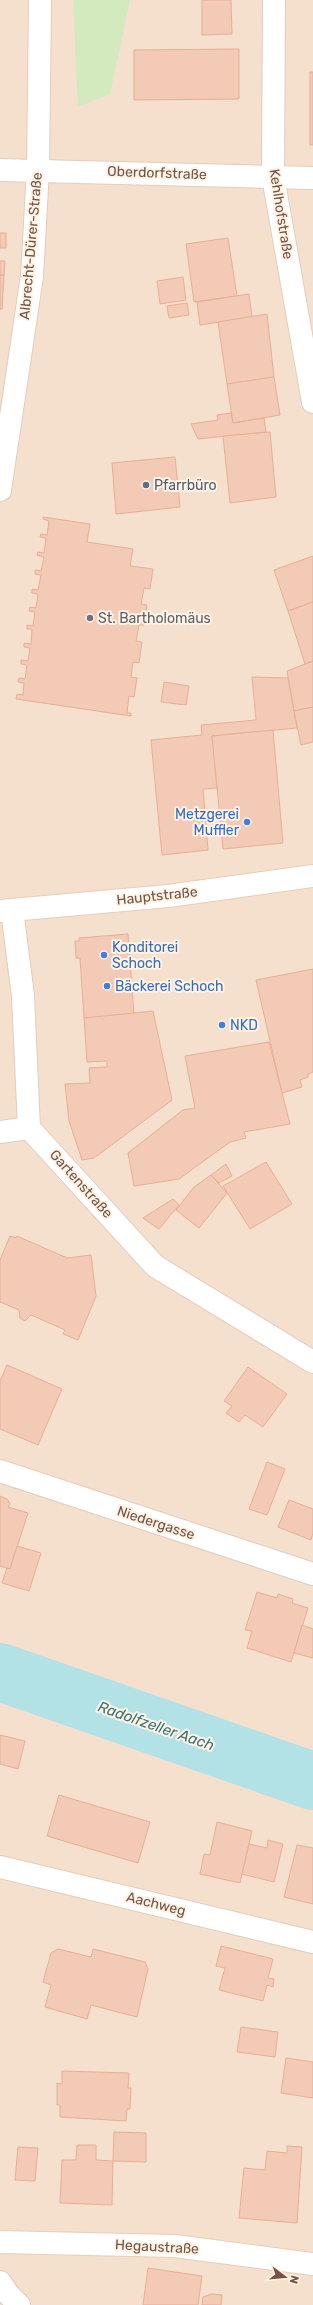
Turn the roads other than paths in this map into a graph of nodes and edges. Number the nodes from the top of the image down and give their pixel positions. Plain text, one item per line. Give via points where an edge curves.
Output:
1 (40, 0) edge
2 (274, 0) edge
3 (0, 170) edge
4 (38, 170) junction
5 (273, 177) junction
6 (313, 178) edge
7 (313, 402) edge
8 (0, 490) edge
9 (313, 876) edge
10 (6, 910) edge
11 (29, 1128) junction
12 (0, 1132) edge
13 (313, 1362) edge
14 (0, 1471) edge
15 (313, 1574) edge
16 (0, 1866) edge
17 (313, 1942) edge
18 (0, 2242) edge
19 (313, 2264) edge
20 (0, 2282) edge
21 (19, 2305) edge

1 - 4 street, Albrecht-Dürer-Straße
2 - 5 street, Kehlhofstraße
3 - 4 street, Oberdorfstraße
4 - 5 street, Oberdorfstraße
4 - 8 street, Albrecht-Dürer-Straße via 32,276
5 - 6 street, Oberdorfstraße
5 - 7 street, Kehlhofstraße
9 - 10 street, Hauptstraße via 168,896
10 - 11 street via 23,996
11 - 12 street
11 - 13 street, Gartenstraße via 154,1266
14 - 15 street, Niedergasse
16 - 17 street, Aachweg
18 - 19 street, Hegaustraße via 175,2246
20 - 21 street

